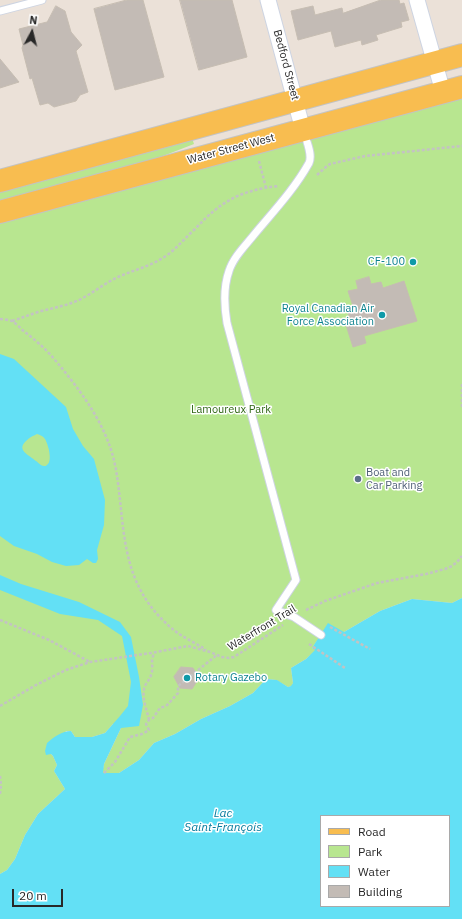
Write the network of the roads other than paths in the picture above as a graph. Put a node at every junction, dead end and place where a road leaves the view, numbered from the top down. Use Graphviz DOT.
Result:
graph roads {
  1 [pos="42,0"];
  2 [pos="268,0"];
  3 [pos="417,0"];
  4 [pos="0,11"];
  5 [pos="462,55"];
  6 [pos="435,62"];
  7 [pos="453,89"];
  8 [pos="296,100"];
  9 [pos="303,130"];
  10 [pos="0,180"];
  11 [pos="0,212"];
  12 [pos="320,635"];
  1 -- 4 [label="lane"];
  2 -- 8 [label="street, Bedford Street"];
  3 -- 6 [label="street"];
  5 -- 6 [label="main road"];
  6 -- 7 [label="street"];
  6 -- 8 [label="main road"];
  7 -- 9 [label="main road, Water Street West"];
  8 -- 9 [label="street, Bedford Street"];
  8 -- 10 [label="main road"];
  9 -- 11 [label="main road, Water Street West"];
  9 -- 12 [label="lane"];
}
